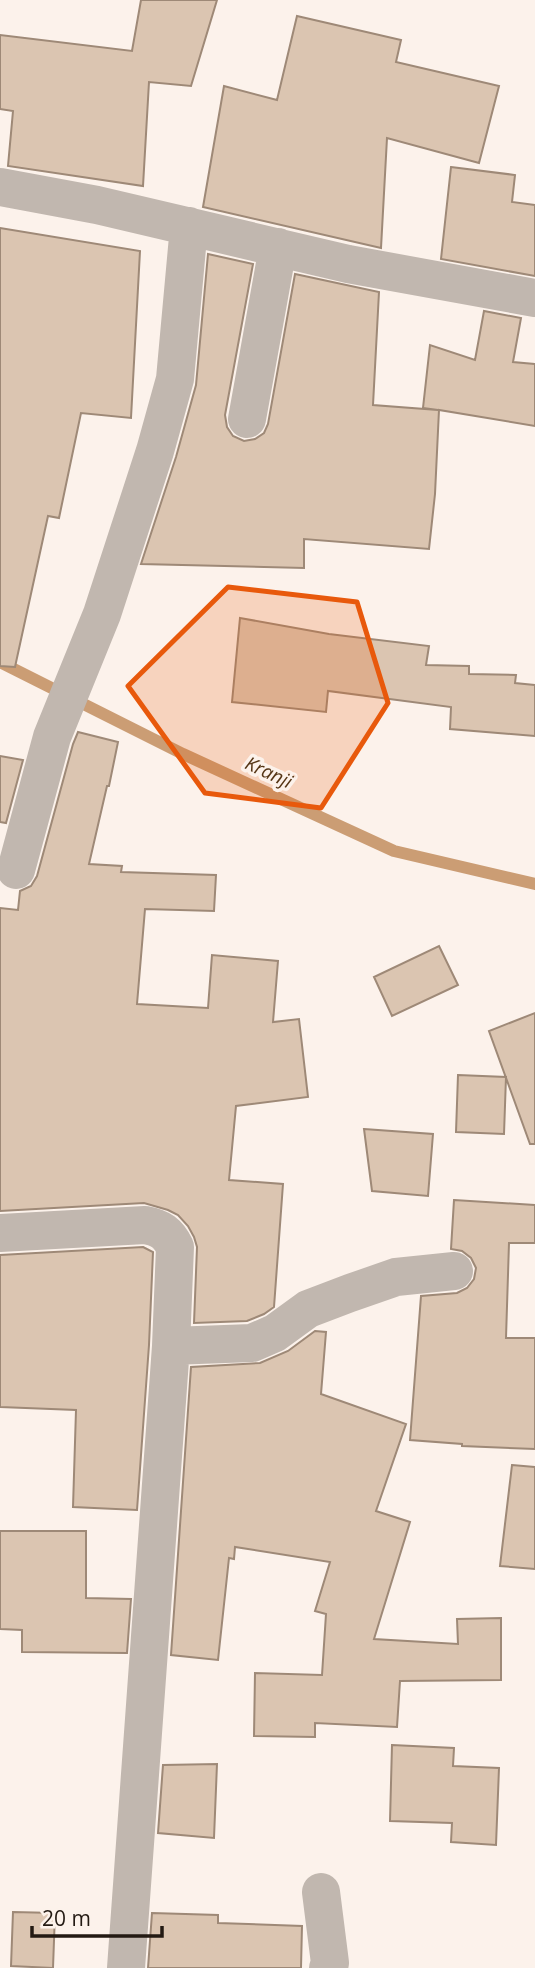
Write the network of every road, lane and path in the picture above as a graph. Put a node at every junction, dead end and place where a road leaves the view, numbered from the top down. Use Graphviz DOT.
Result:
graph roads {
  1 [pos="0,187"];
  2 [pos="189,226"];
  3 [pos="278,247"];
  4 [pos="535,299"];
  5 [pos="247,419"];
  6 [pos="16,870"];
  7 [pos="0,1233"];
  8 [pos="454,1271"];
  9 [pos="171,1346"];
  10 [pos="321,1892"];
  11 [pos="127,1968"];
  12 [pos="328,1968"];
  1 -- 2 [label="street"];
  2 -- 3 [label="street"];
  2 -- 6 [label="street"];
  3 -- 4 [label="street"];
  3 -- 5 [label="street"];
  7 -- 9 [label="street"];
  8 -- 9 [label="street"];
  9 -- 11 [label="street"];
  10 -- 12 [label="street"];
}
